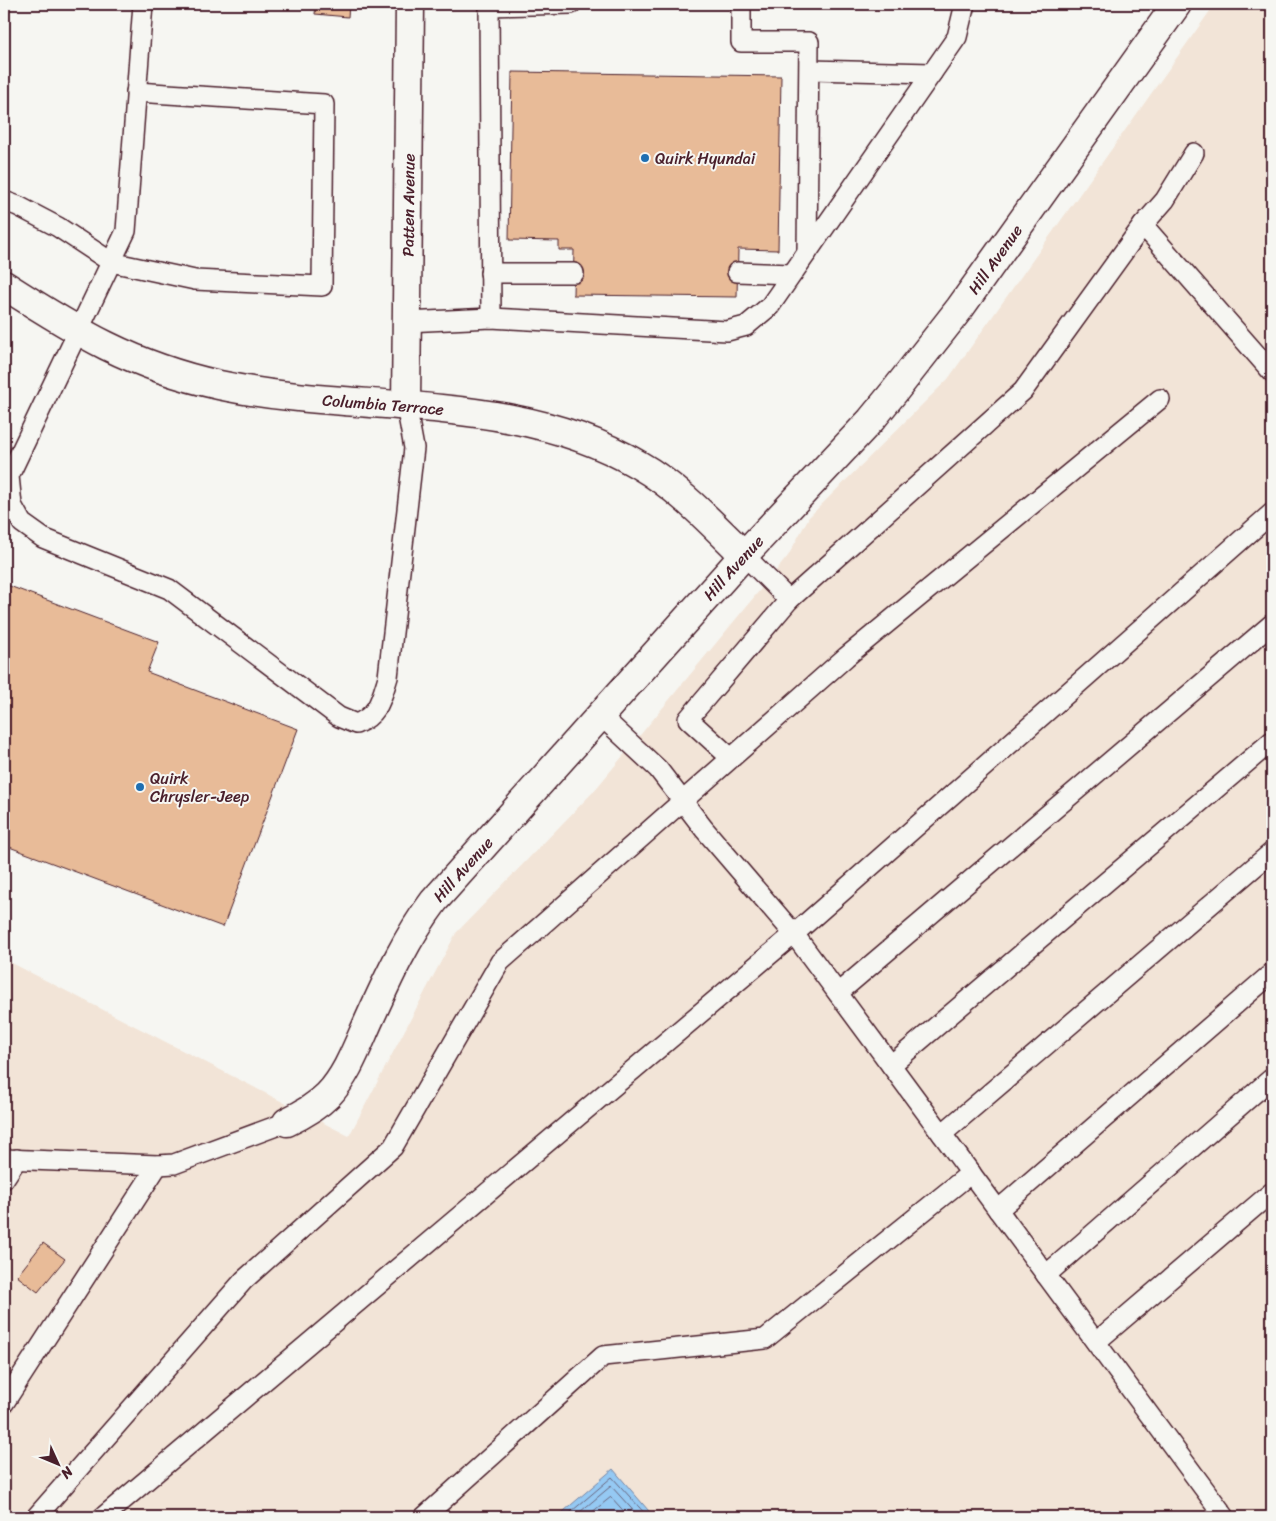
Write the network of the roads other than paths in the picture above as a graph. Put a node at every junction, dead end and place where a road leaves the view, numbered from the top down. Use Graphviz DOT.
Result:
graph roads {
  1 [pos="143,4"];
  2 [pos="410,4"];
  3 [pos="571,4"];
  4 [pos="741,4"];
  5 [pos="965,4"];
  6 [pos="1177,4"];
  7 [pos="810,70"];
  8 [pos="932,73"];
  9 [pos="136,92"];
  10 [pos="1194,153"];
  11 [pos="4,201"];
  12 [pos="1143,225"];
  13 [pos="807,253"];
  14 [pos="111,262"];
  15 [pos="737,272"];
  16 [pos="574,273"];
  17 [pos="490,274"];
  18 [pos="792,274"];
  19 [pos="4,285"];
  20 [pos="491,318"];
  21 [pos="406,322"];
  22 [pos="78,332"];
  23 [pos="1272,372"];
  24 [pos="1160,399"];
  25 [pos="406,405"];
  26 [pos="8,506"];
  27 [pos="1272,513"];
  28 [pos="744,555"];
  29 [pos="789,600"];
  30 [pos="1272,624"];
  31 [pos="601,716"];
  32 [pos="1272,742"];
  33 [pos="731,758"];
  34 [pos="682,800"];
  35 [pos="1272,852"];
  36 [pos="794,934"];
  37 [pos="1272,972"];
  38 [pos="838,993"];
  39 [pos="891,1065"];
  40 [pos="1272,1078"];
  41 [pos="287,1122"];
  42 [pos="942,1134"];
  43 [pos="10,1159"];
  44 [pos="158,1165"];
  45 [pos="970,1173"];
  46 [pos="4,1179"];
  47 [pos="1272,1192"];
  48 [pos="998,1210"];
  49 [pos="1046,1275"];
  50 [pos="1096,1342"];
  51 [pos="4,1403"];
  52 [pos="36,1517"];
  53 [pos="103,1517"];
  54 [pos="424,1517"];
  55 [pos="1225,1517"];
  1 -- 9 [label="lane"];
  2 -- 21 [label="street, Patten Avenue"];
  3 -- 17 [label="lane"];
  4 -- 7 [label="lane"];
  5 -- 8 [label="lane"];
  6 -- 28 [label="street, Hill Avenue"];
  7 -- 8 [label="lane"];
  7 -- 13 [label="lane"];
  8 -- 13 [label="lane"];
  9 -- 14 [label="lane"];
  9 -- 14 [label="lane"];
  10 -- 12 [label="lane"];
  11 -- 14 [label="lane"];
  12 -- 23 [label="lane"];
  12 -- 29 [label="lane"];
  13 -- 18 [label="lane"];
  14 -- 22 [label="lane"];
  15 -- 18 [label="lane"];
  16 -- 17 [label="lane"];
  17 -- 20 [label="lane"];
  18 -- 20 [label="lane"];
  19 -- 22 [label="street, Columbia Terrace"];
  20 -- 21 [label="lane"];
  21 -- 25 [label="street, Patten Avenue"];
  22 -- 25 [label="street, Columbia Terrace"];
  22 -- 26 [label="lane"];
  24 -- 33 [label="lane"];
  25 -- 26 [label="lane"];
  25 -- 28 [label="street, Columbia Terrace"];
  27 -- 36 [label="lane"];
  28 -- 29 [label="lane"];
  28 -- 31 [label="street, Hill Avenue"];
  29 -- 33 [label="lane"];
  30 -- 38 [label="lane"];
  31 -- 34 [label="lane"];
  31 -- 41 [label="street, Hill Avenue"];
  32 -- 39 [label="lane"];
  33 -- 34 [label="lane"];
  34 -- 36 [label="lane"];
  34 -- 52 [label="lane"];
  35 -- 42 [label="lane"];
  36 -- 38 [label="lane"];
  36 -- 53 [label="lane"];
  37 -- 48 [label="lane"];
  38 -- 39 [label="lane"];
  39 -- 42 [label="lane"];
  40 -- 49 [label="lane"];
  41 -- 44 [label="lane"];
  42 -- 45 [label="lane"];
  43 -- 44 [label="lane"];
  43 -- 46 [label="lane"];
  44 -- 51 [label="lane"];
  45 -- 48 [label="lane"];
  45 -- 54 [label="lane"];
  47 -- 50 [label="lane"];
  48 -- 49 [label="lane"];
  49 -- 50 [label="lane"];
  50 -- 55 [label="lane"];
}
